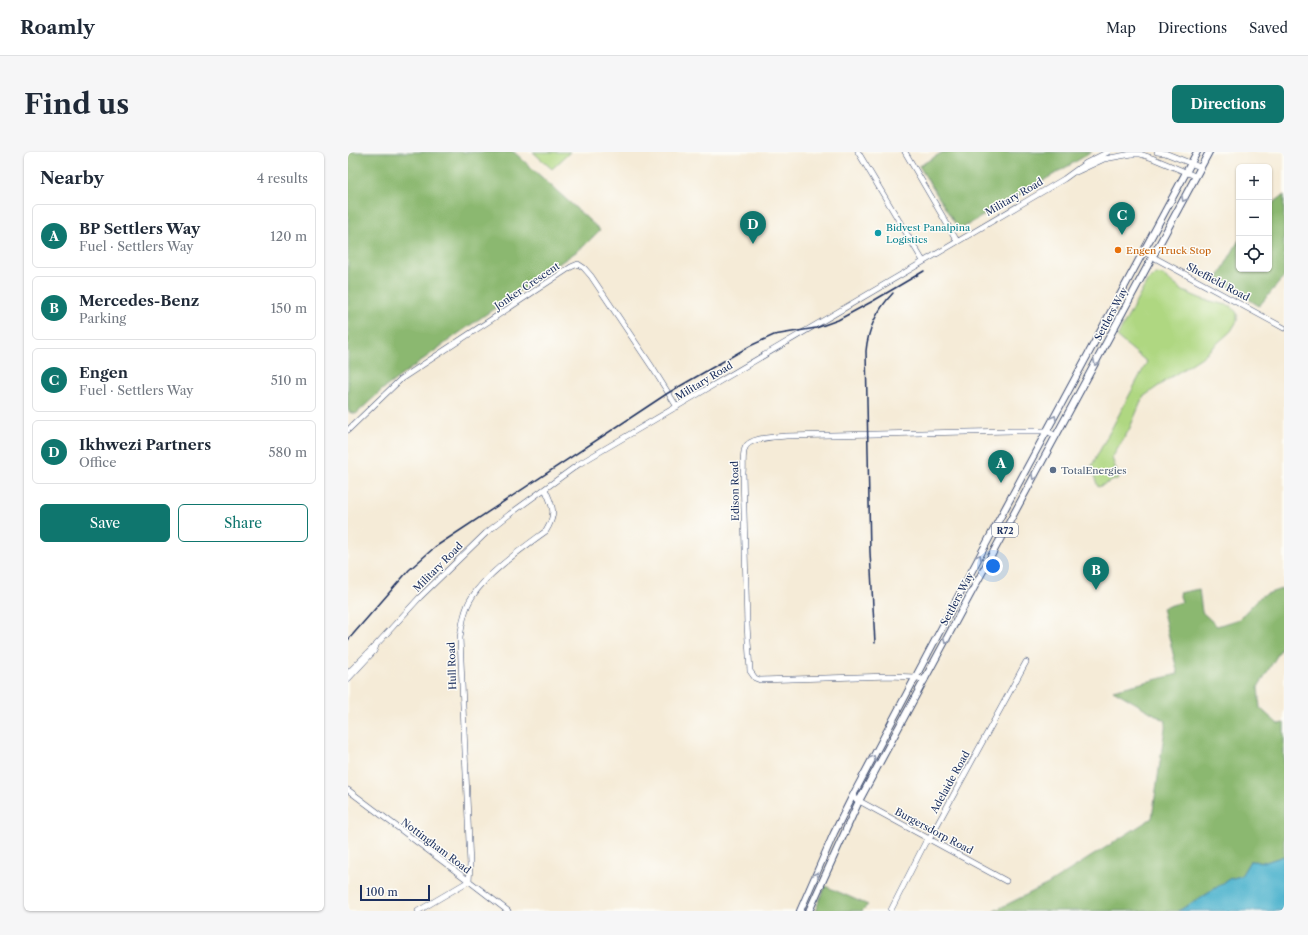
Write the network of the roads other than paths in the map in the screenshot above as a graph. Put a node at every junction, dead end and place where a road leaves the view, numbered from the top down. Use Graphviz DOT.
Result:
graph roads {
  1 [pos="858,152"];
  2 [pos="905,152"];
  3 [pos="1108,152"];
  4 [pos="1157,152"];
  5 [pos="1197,152"];
  6 [pos="1208,152"];
  7 [pos="1191,163"];
  8 [pos="1200,167"];
  9 [pos="1073,172"];
  10 [pos="1186,172"];
  11 [pos="1195,176"];
  12 [pos="957,241"];
  13 [pos="1144,252"];
  14 [pos="1153,257"];
  15 [pos="923,261"];
  16 [pos="1284,328"];
  17 [pos="677,407"];
  18 [pos="348,430"];
  19 [pos="1047,431"];
  20 [pos="1056,436"];
  21 [pos="545,489"];
  22 [pos="376,645"];
  23 [pos="1026,662"];
  24 [pos="348,673"];
  25 [pos="915,677"];
  26 [pos="348,679"];
  27 [pos="925,680"];
  28 [pos="348,790"];
  29 [pos="852,797"];
  30 [pos="859,801"];
  31 [pos="930,838"];
  32 [pos="469,881"];
  33 [pos="1006,881"];
  34 [pos="891,910"];
  35 [pos="418,911"];
  36 [pos="508,911"];
  37 [pos="800,911"];
  38 [pos="810,911"];
  1 -- 15 [label="street"];
  2 -- 12 [label="street"];
  3 -- 9 [label="street, Military Road"];
  4 -- 7 [label="street"];
  5 -- 7 [label="main road, Settlers Way / R72"];
  6 -- 8 [label="main road, Settlers Way / R72"];
  7 -- 8 [label="street"];
  7 -- 10 [label="main road, Settlers Way / R72"];
  8 -- 11 [label="main road, Settlers Way / R72"];
  9 -- 10 [label="street, Military Road"];
  9 -- 12 [label="street, Military Road"];
  10 -- 11 [label="street, Military Road"];
  10 -- 13 [label="main road, Settlers Way / R72"];
  11 -- 14 [label="main road, Settlers Way / R72, one-way"];
  12 -- 15 [label="street, Military Road"];
  13 -- 14 [label="street, Sheffield Road"];
  19 -- 13 [label="main road, Settlers Way / R72, one-way"];
  14 -- 16 [label="street, Sheffield Road"];
  14 -- 20 [label="main road, Settlers Way / R72, one-way"];
  15 -- 17 [label="street, Military Road"];
  17 -- 18 [label="street, Jonker Crescent"];
  17 -- 21 [label="street, Military Road"];
  19 -- 20 [label="street, Edison Road"];
  25 -- 19 [label="main road, Settlers Way / R72, one-way"];
  19 -- 25 [label="street, Edison Road"];
  20 -- 27 [label="main road, Settlers Way / R72, one-way"];
  21 -- 22 [label="street, Military Road"];
  21 -- 32 [label="street, Hull Road"];
  22 -- 24 [label="street, Military Road"];
  22 -- 26 [label="street, Military Road"];
  23 -- 31 [label="street, Adelaide Road"];
  25 -- 27 [label="street, Edison Road"];
  29 -- 25 [label="main road, Settlers Way / R72, one-way"];
  27 -- 30 [label="main road, Settlers Way / R72"];
  28 -- 32 [label="street, Nottingham Road"];
  29 -- 30 [label="street, Burgersdorp Road"];
  37 -- 29 [label="main road, Settlers Way / R72, one-way"];
  30 -- 31 [label="street, Burgersdorp Road"];
  30 -- 38 [label="main road, Settlers Way / R72"];
  31 -- 33 [label="street, Burgersdorp Road"];
  31 -- 34 [label="street, Adelaide Road"];
  32 -- 35 [label="street, Nottingham Road"];
  32 -- 36 [label="street"];
}
